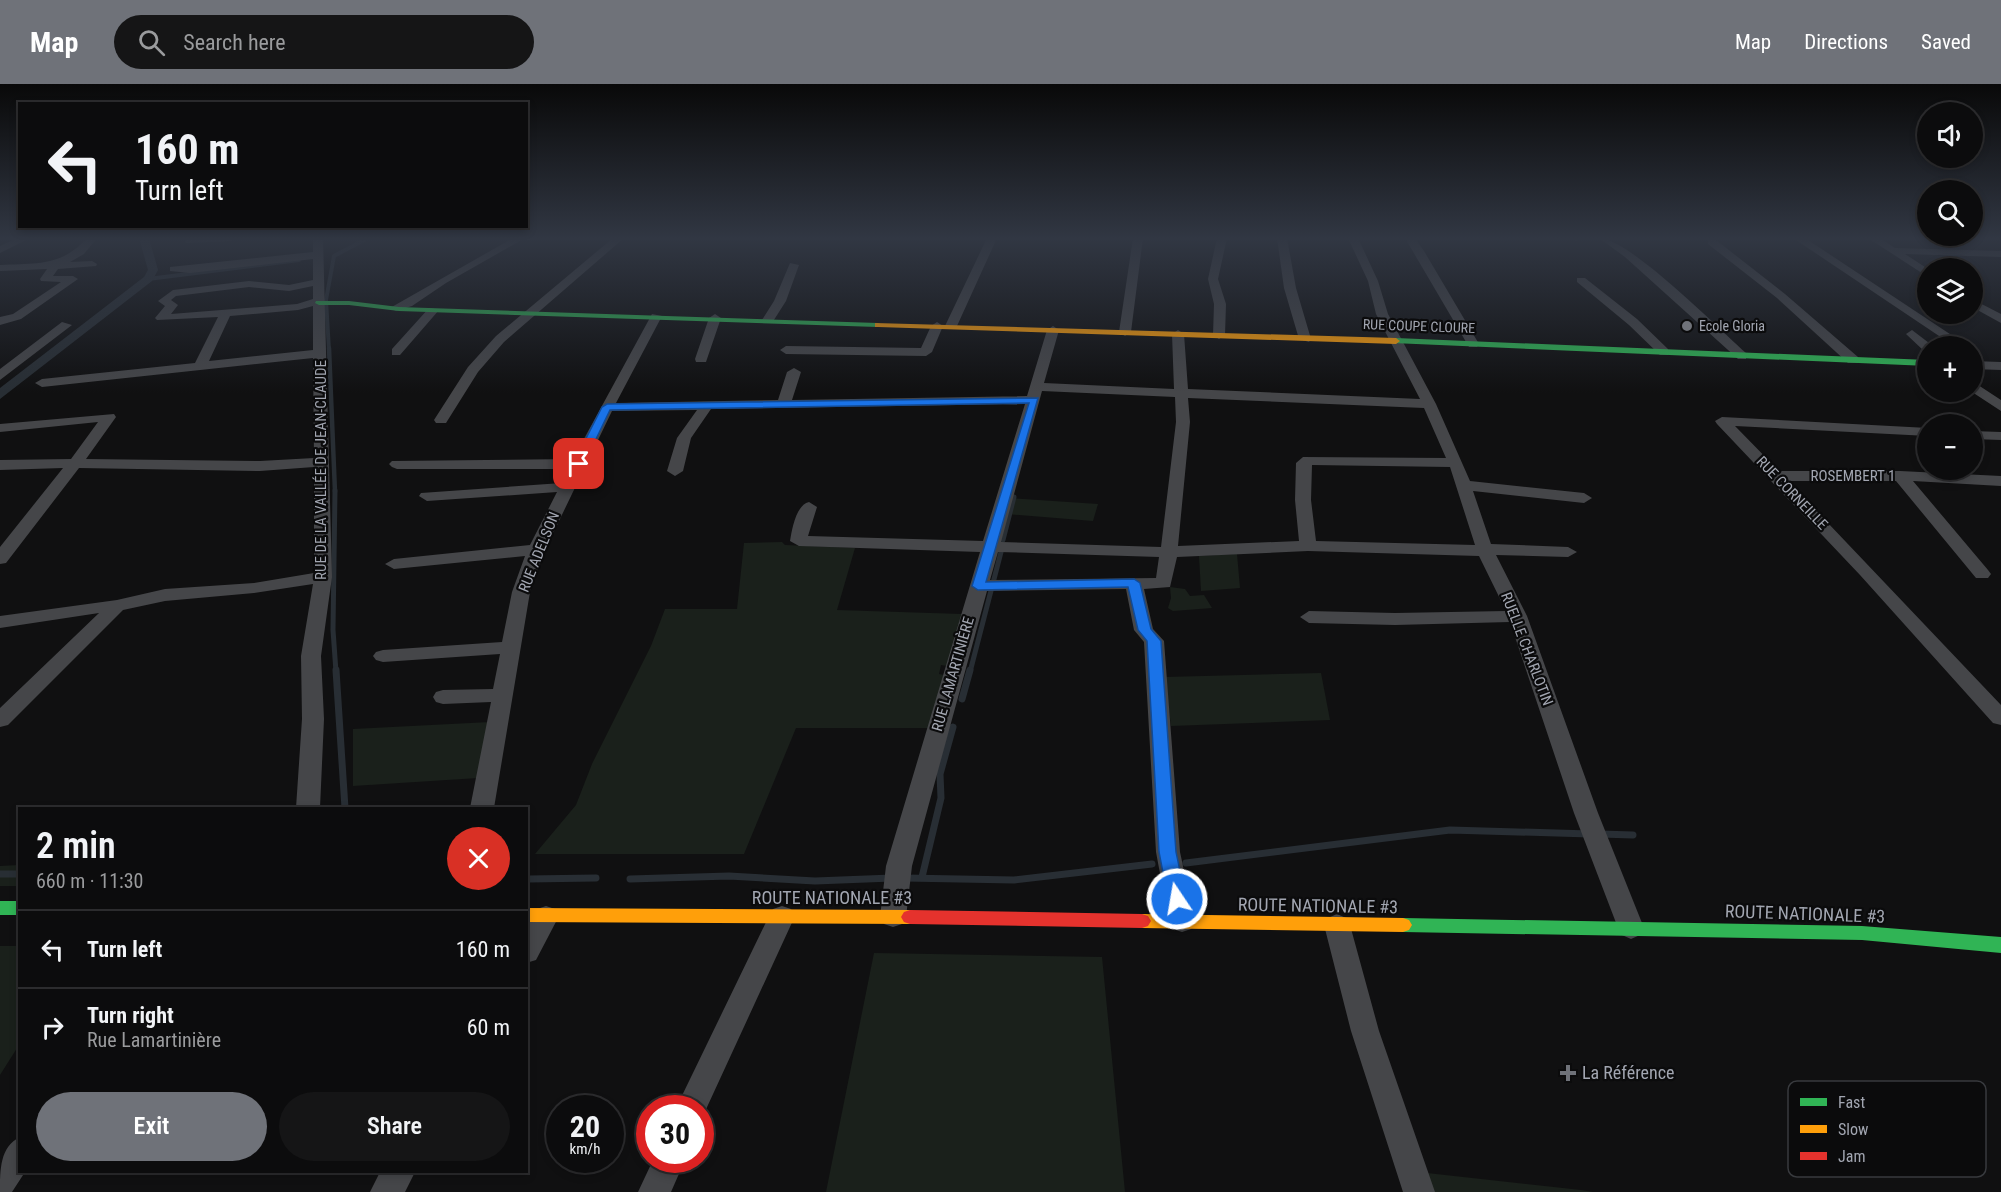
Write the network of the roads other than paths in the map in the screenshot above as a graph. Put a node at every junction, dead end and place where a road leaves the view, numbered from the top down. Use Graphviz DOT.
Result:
graph roads {
  1 [pos="57,290"];
  2 [pos="201,290"];
  3 [pos="293,290"];
  4 [pos="320,290"];
  5 [pos="429,290"];
  6 [pos="558,290"];
  7 [pos="784,290"];
  8 [pos="964,290"];
  9 [pos="1131,290"];
  10 [pos="1216,290"];
  11 [pos="1291,290"];
  12 [pos="1375,290"];
  13 [pos="1441,290"];
  14 [pos="1593,290"];
  15 [pos="1668,290"];
  16 [pos="1773,290"];
  17 [pos="1877,290"];
  18 [pos="322,302"];
  19 [pos="396,308"];
  20 [pos="1983,308"];
  21 [pos="433,310"];
  22 [pos="531,312"];
  23 [pos="225,314"];
  24 [pos="656,316"];
  25 [pos="715,318"];
  26 [pos="2001,319"];
  27 [pos="768,320"];
  28 [pos="0,321"];
  29 [pos="66,325"];
  30 [pos="944,326"];
  31 [pos="1053,330"];
  32 [pos="1125,332"];
  33 [pos="1178,334"];
  34 [pos="1912,334"];
  35 [pos="1219,336"];
  36 [pos="1947,336"];
  37 [pos="1917,338"];
  38 [pos="1305,339"];
  39 [pos="1397,343"];
  40 [pos="1473,344"];
  41 [pos="786,350"];
  42 [pos="396,352"];
  43 [pos="1664,352"];
  44 [pos="320,353"];
  45 [pos="1743,356"];
  46 [pos="701,360"];
  47 [pos="1853,360"];
  48 [pos="1917,363"];
  49 [pos="200,366"];
  50 [pos="794,372"];
  51 [pos="0,376"];
  52 [pos="42,383"];
  53 [pos="1036,393"];
  54 [pos="1182,393"];
  55 [pos="1983,393"];
  56 [pos="784,404"];
  57 [pos="1430,404"];
  58 [pos="607,407"];
  59 [pos="706,407"];
  60 [pos="2001,407"];
  61 [pos="441,420"];
  62 [pos="0,428"];
  63 [pos="1917,431"];
  64 [pos="1983,435"];
  65 [pos="2001,436"];
  66 [pos="320,462"];
  67 [pos="75,463"];
  68 [pos="1456,463"];
  69 [pos="397,464"];
  70 [pos="579,464"];
  71 [pos="0,465"];
  72 [pos="675,471"];
  73 [pos="1776,476"];
  74 [pos="1900,476"];
  75 [pos="2001,481"];
  76 [pos="1463,485"];
  77 [pos="567,487"];
  78 [pos="427,495"];
  79 [pos="1584,498"];
  80 [pos="809,507"];
  81 [pos="989,546"];
  82 [pos="1308,546"];
  83 [pos="537,550"];
  84 [pos="1485,550"];
  85 [pos="1168,552"];
  86 [pos="1568,552"];
  87 [pos="1,556"];
  88 [pos="394,564"];
  89 [pos="1982,574"];
  90 [pos="323,577"];
  91 [pos="1134,583"];
  92 [pos="988,586"];
  93 [pos="117,606"];
  94 [pos="1518,616"];
  95 [pos="1309,617"];
  96 [pos="0,622"];
  97 [pos="512,647"];
  98 [pos="383,656"];
  99 [pos="504,695"];
  100 [pos="443,698"];
  101 [pos="2001,718"];
  102 [pos="0,720"];
  103 [pos="308,807"];
  104 [pos="482,807"];
  105 [pos="0,908"];
  106 [pos="18,908"];
  107 [pos="536,916"];
  108 [pos="782,916"];
  109 [pos="893,917"];
  110 [pos="1182,922"];
  111 [pos="1337,925"];
  112 [pos="1631,928"];
  113 [pos="528,945"];
  114 [pos="2001,945"];
  115 [pos="698,1095"];
  116 [pos="18,1155"];
  117 [pos="398,1173"];
  118 [pos="663,1173"];
  119 [pos="0,1180"];
  120 [pos="386,1192"];
  121 [pos="654,1192"];
  122 [pos="1419,1192"];
  1 -- 28 [label="street"];
  2 -- 23 [label="street"];
  3 -- 18 [label="street"];
  4 -- 18 [label="street, RUE DE LA VALLÉE DE JEAN-CLAUDE"];
  5 -- 19 [label="street"];
  6 -- 22 [label="street"];
  7 -- 27 [label="street"];
  8 -- 30 [label="street"];
  9 -- 32 [label="street"];
  10 -- 35 [label="street"];
  11 -- 38 [label="street"];
  12 -- 39 [label="street, RUELLE CHARLOTIN"];
  13 -- 40 [label="street"];
  14 -- 43 [label="street"];
  15 -- 45 [label="street"];
  16 -- 47 [label="street"];
  17 -- 36 [label="street"];
  18 -- 19 [label="street, RUE COUPE CLOURE"];
  18 -- 23 [label="street"];
  18 -- 44 [label="street, RUE DE LA VALLÉE DE JEAN-CLAUDE"];
  19 -- 21 [label="street, RUE COUPE CLOURE"];
  20 -- 26 [label="street"];
  21 -- 22 [label="street, RUE COUPE CLOURE"];
  21 -- 42 [label="street"];
  22 -- 24 [label="street, RUE COUPE CLOURE"];
  22 -- 61 [label="street"];
  23 -- 49 [label="street"];
  24 -- 25 [label="street, RUE COUPE CLOURE"];
  24 -- 58 [label="street, RUE ADELSON"];
  25 -- 27 [label="street, RUE COUPE CLOURE"];
  25 -- 46 [label="street"];
  27 -- 30 [label="street, RUE COUPE CLOURE"];
  29 -- 51 [label="street"];
  30 -- 31 [label="street, RUE COUPE CLOURE"];
  30 -- 41 [label="street"];
  31 -- 32 [label="street, RUE COUPE CLOURE"];
  31 -- 53 [label="street, RUE LAMARTINIÈRE"];
  32 -- 33 [label="street, RUE COUPE CLOURE"];
  33 -- 35 [label="street, RUE COUPE CLOURE"];
  33 -- 54 [label="street"];
  34 -- 37 [label="street"];
  35 -- 38 [label="street, RUE COUPE CLOURE"];
  38 -- 39 [label="street, RUE COUPE CLOURE"];
  39 -- 40 [label="street, RUE COUPE CLOURE"];
  39 -- 57 [label="street, RUELLE CHARLOTIN"];
  40 -- 43 [label="street, RUE COUPE CLOURE"];
  43 -- 45 [label="street, RUE COUPE CLOURE"];
  44 -- 49 [label="street"];
  44 -- 66 [label="street, RUE DE LA VALLÉE DE JEAN-CLAUDE"];
  45 -- 47 [label="street, RUE COUPE CLOURE"];
  47 -- 48 [label="street, RUE COUPE CLOURE"];
  49 -- 52 [label="street"];
  50 -- 56 [label="street"];
  53 -- 54 [label="street"];
  53 -- 56 [label="street"];
  53 -- 81 [label="street, RUE LAMARTINIÈRE"];
  54 -- 57 [label="street"];
  54 -- 85 [label="street"];
  55 -- 60 [label="street"];
  56 -- 59 [label="street"];
  57 -- 68 [label="street, RUELLE CHARLOTIN"];
  58 -- 59 [label="street"];
  58 -- 70 [label="street, RUE ADELSON"];
  59 -- 72 [label="street"];
  62 -- 67 [label="street"];
  63 -- 73 [label="street, RUE CORNEILLE"];
  64 -- 65 [label="street"];
  66 -- 67 [label="street"];
  66 -- 90 [label="street, RUE DE LA VALLÉE DE JEAN-CLAUDE"];
  67 -- 71 [label="street"];
  67 -- 87 [label="street"];
  68 -- 76 [label="street, RUELLE CHARLOTIN"];
  68 -- 82 [label="street"];
  69 -- 70 [label="street"];
  70 -- 77 [label="street, RUE ADELSON"];
  73 -- 74 [label="street, ROSEMBERT 1"];
  73 -- 101 [label="street, RUE CORNEILLE"];
  74 -- 75 [label="street, ROSEMBERT 1"];
  74 -- 89 [label="street"];
  76 -- 79 [label="street"];
  76 -- 84 [label="street, RUELLE CHARLOTIN"];
  77 -- 78 [label="street"];
  77 -- 83 [label="street, RUE ADELSON"];
  80 -- 81 [label="street"];
  81 -- 85 [label="street"];
  81 -- 92 [label="street, RUE LAMARTINIÈRE"];
  82 -- 84 [label="street"];
  82 -- 85 [label="street"];
  83 -- 88 [label="street"];
  83 -- 97 [label="street, RUE ADELSON"];
  84 -- 86 [label="street"];
  84 -- 94 [label="street, RUELLE CHARLOTIN"];
  85 -- 91 [label="street"];
  90 -- 93 [label="street"];
  90 -- 103 [label="street, RUE DE LA VALLÉE DE JEAN-CLAUDE"];
  91 -- 92 [label="street"];
  91 -- 110 [label="street"];
  92 -- 109 [label="street, RUE LAMARTINIÈRE"];
  93 -- 96 [label="street"];
  93 -- 102 [label="street"];
  94 -- 95 [label="street"];
  94 -- 112 [label="street, RUELLE CHARLOTIN"];
  97 -- 98 [label="street"];
  97 -- 99 [label="street, RUE ADELSON"];
  99 -- 100 [label="street"];
  99 -- 104 [label="street, RUE ADELSON"];
  105 -- 106 [label="street"];
  107 -- 108 [label="street, ROUTE NATIONALE #3"];
  107 -- 113 [label="street"];
  108 -- 109 [label="street, ROUTE NATIONALE #3"];
  108 -- 115 [label="street"];
  109 -- 110 [label="street, ROUTE NATIONALE #3"];
  110 -- 111 [label="street, ROUTE NATIONALE #3"];
  111 -- 112 [label="street, ROUTE NATIONALE #3"];
  111 -- 122 [label="street"];
  112 -- 114 [label="street, ROUTE NATIONALE #3"];
  116 -- 119 [label="street"];
  117 -- 120 [label="street"];
  118 -- 121 [label="street"];
}
